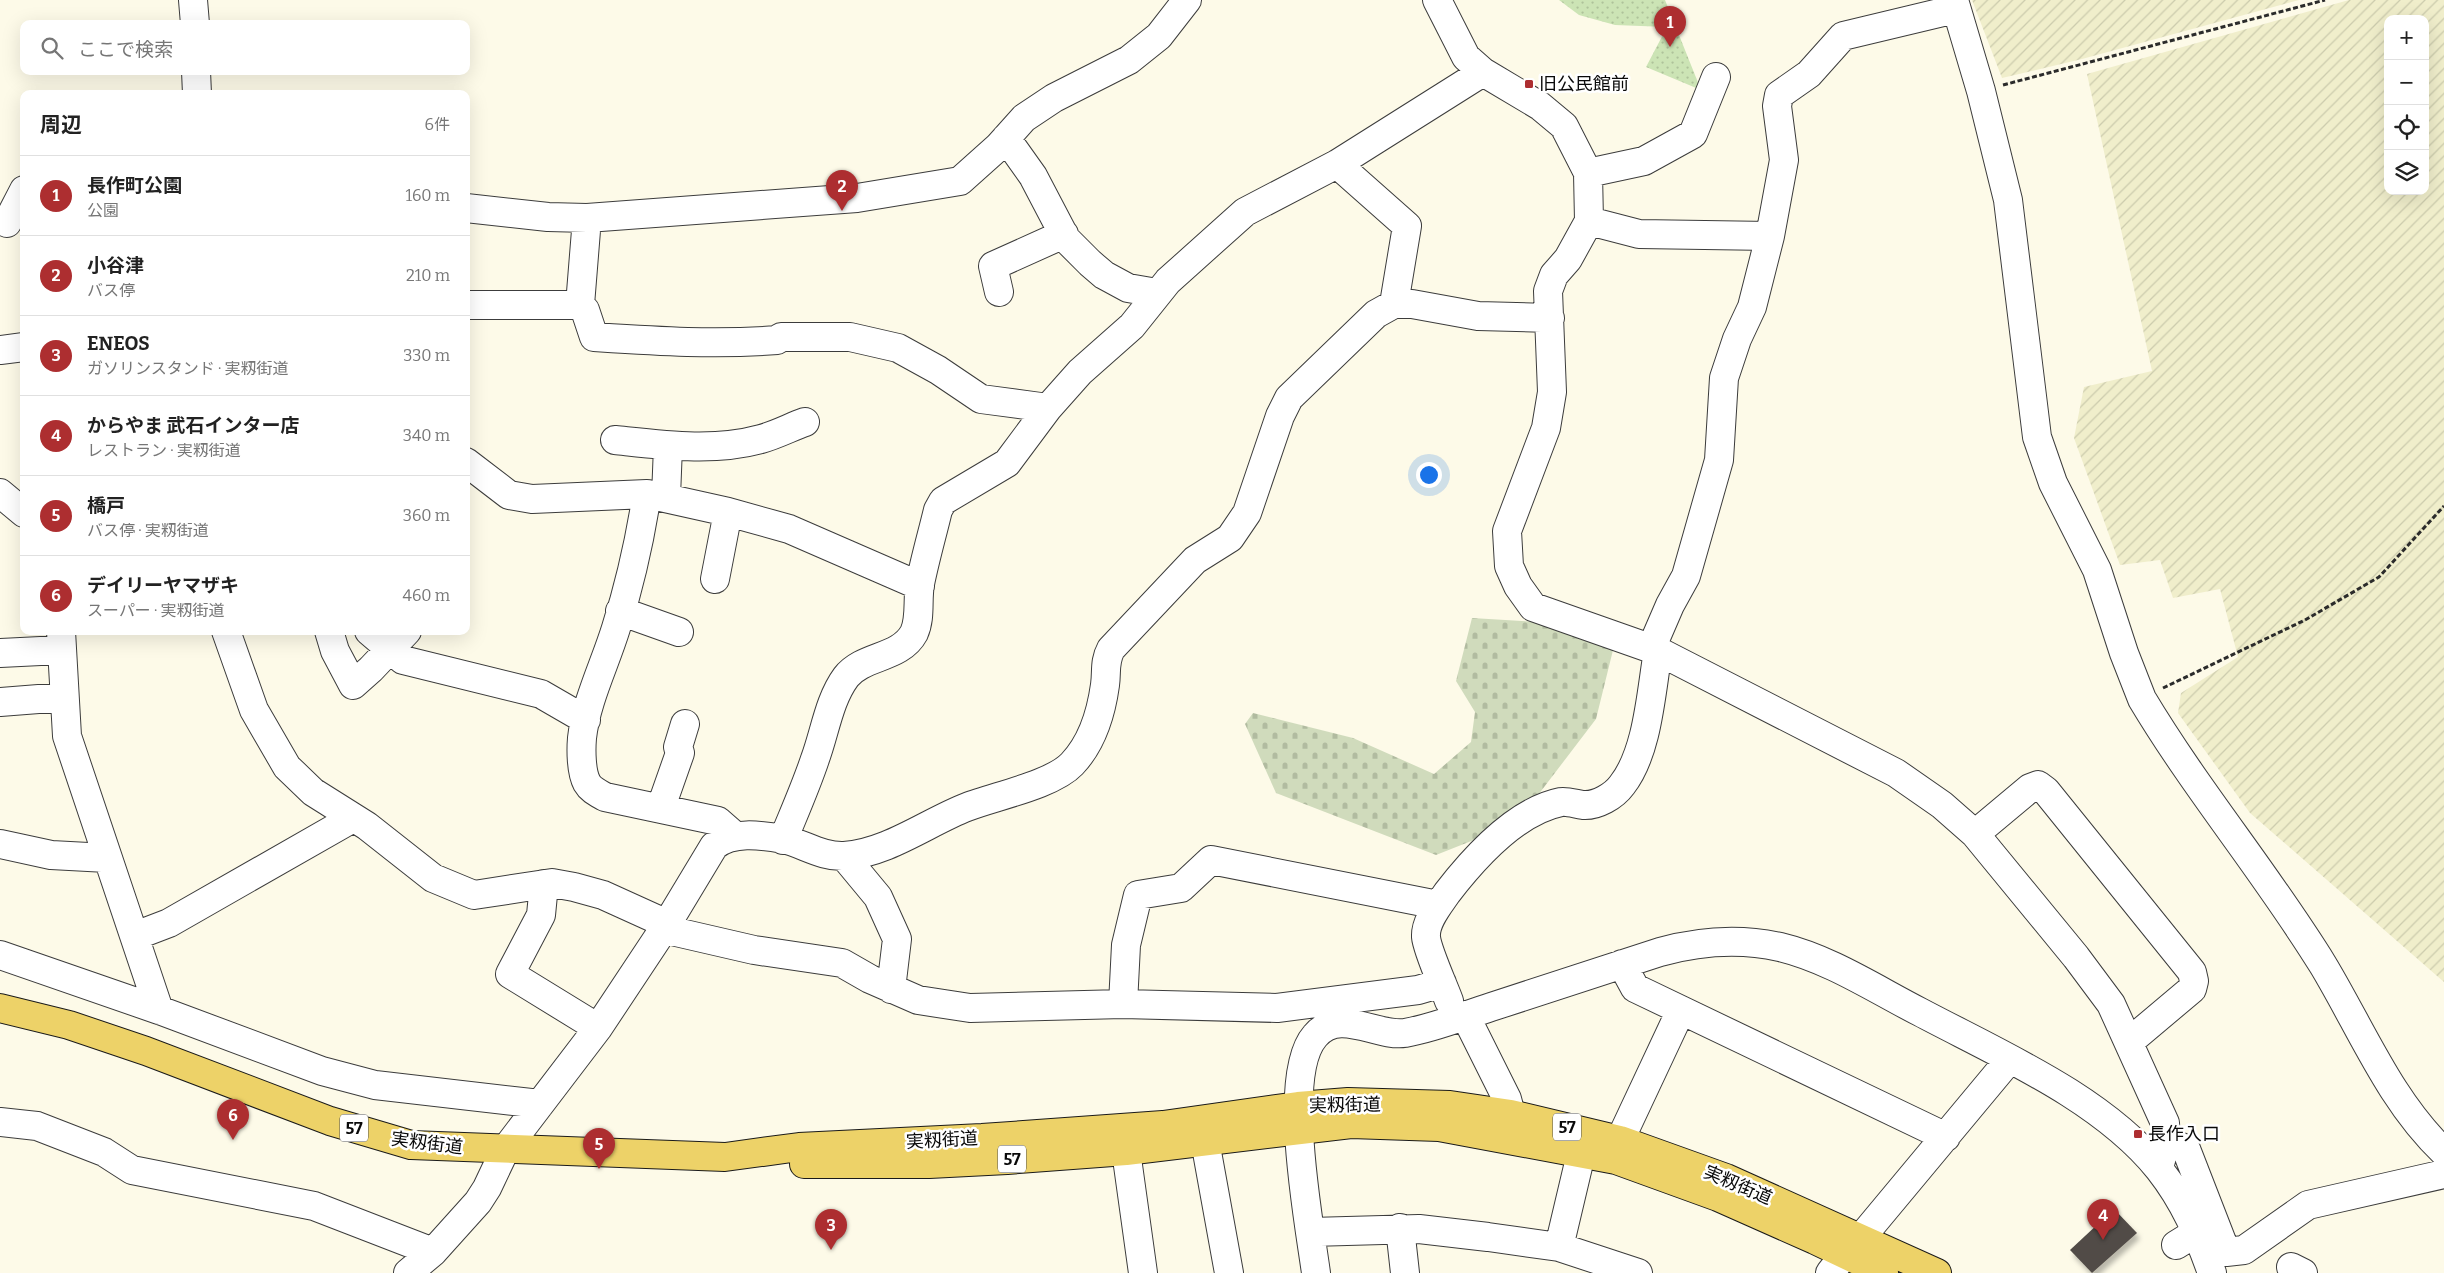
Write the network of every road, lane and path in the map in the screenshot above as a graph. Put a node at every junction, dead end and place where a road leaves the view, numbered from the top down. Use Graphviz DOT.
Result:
graph roads {
  1 [pos="193,0"];
  2 [pos="1188,0"];
  3 [pos="1437,0"];
  4 [pos="2324,0"];
  5 [pos="1955,4"];
  6 [pos="195,20"];
  7 [pos="1483,72"];
  8 [pos="196,75"];
  9 [pos="1716,77"];
  10 [pos="197,90"];
  11 [pos="1981,91"];
  12 [pos="1006,138"];
  13 [pos="1337,164"];
  14 [pos="1588,173"];
  15 [pos="20,200"];
  16 [pos="470,208"];
  17 [pos="587,218"];
  18 [pos="1589,221"];
  19 [pos="10,224"];
  20 [pos="1064,234"];
  21 [pos="1770,236"];
  22 [pos="999,292"];
  23 [pos="1157,293"];
  24 [pos="1394,304"];
  25 [pos="580,305"];
  26 [pos="470,306"];
  27 [pos="1550,318"];
  28 [pos="20,348"];
  29 [pos="0,350"];
  30 [pos="1048,408"];
  31 [pos="805,422"];
  32 [pos="615,440"];
  33 [pos="668,446"];
  34 [pos="470,465"];
  35 [pos="0,493"];
  36 [pos="656,495"];
  37 [pos="2444,506"];
  38 [pos="20,510"];
  39 [pos="728,512"];
  40 [pos="716,579"];
  41 [pos="920,586"];
  42 [pos="620,611"];
  43 [pos="679,632"];
  44 [pos="227,635"];
  45 [pos="330,635"];
  46 [pos="383,635"];
  47 [pos="399,640"];
  48 [pos="61,641"];
  49 [pos="1654,650"];
  50 [pos="0,653"];
  51 [pos="64,697"];
  52 [pos="2142,699"];
  53 [pos="0,702"];
  54 [pos="586,720"];
  55 [pos="685,724"];
  56 [pos="661,808"];
  57 [pos="353,818"];
  58 [pos="1974,834"];
  59 [pos="734,835"];
  60 [pos="783,840"];
  61 [pos="0,844"];
  62 [pos="844,856"];
  63 [pos="107,858"];
  64 [pos="544,884"];
  65 [pos="1438,905"];
  66 [pos="665,926"];
  67 [pos="135,936"];
  68 [pos="0,955"];
  69 [pos="1622,964"];
  70 [pos="1442,983"];
  71 [pos="891,988"];
  72 [pos="1123,1004"];
  73 [pos="0,1008"];
  74 [pos="159,1010"];
  75 [pos="1681,1010"];
  76 [pos="1460,1017"];
  77 [pos="598,1028"];
  78 [pos="2129,1042"];
  79 [pos="2009,1060"];
  80 [pos="540,1104"];
  81 [pos="1511,1114"];
  82 [pos="1298,1118"];
  83 [pos="0,1122"];
  84 [pos="1946,1137"];
  85 [pos="1620,1140"];
  86 [pos="1206,1141"];
  87 [pos="2166,1141"];
  88 [pos="505,1150"];
  89 [pos="1126,1151"];
  90 [pos="2444,1152"];
  91 [pos="1581,1154"];
  92 [pos="725,1157"];
  93 [pos="2159,1168"];
  94 [pos="2444,1174"];
  95 [pos="1400,1228"];
  96 [pos="1310,1232"];
  97 [pos="1560,1246"];
  98 [pos="433,1252"];
  99 [pos="1844,1256"];
  100 [pos="408,1273"];
  101 [pos="1143,1273"];
  102 [pos="1229,1273"];
  103 [pos="1316,1273"];
  104 [pos="1405,1273"];
  105 [pos="1638,1273"];
  106 [pos="1884,1273"];
  107 [pos="1937,1273"];
  108 [pos="2212,1273"];
  1 -- 6 [label="street"];
  2 -- 12 [label="street"];
  3 -- 7 [label="street"];
  4 -- 11 [label="path"];
  5 -- 11 [label="street"];
  5 -- 21 [label="street"];
  7 -- 13 [label="street"];
  7 -- 14 [label="street"];
  8 -- 10 [label="street"];
  9 -- 14 [label="street"];
  11 -- 52 [label="street"];
  12 -- 17 [label="street"];
  12 -- 20 [label="street"];
  13 -- 23 [label="street"];
  13 -- 24 [label="street"];
  14 -- 18 [label="street"];
  15 -- 19 [label="street"];
  16 -- 17 [label="street"];
  17 -- 25 [label="street"];
  18 -- 21 [label="street"];
  18 -- 27 [label="street"];
  20 -- 22 [label="street"];
  20 -- 23 [label="street"];
  21 -- 49 [label="street"];
  23 -- 30 [label="street"];
  24 -- 27 [label="street"];
  24 -- 62 [label="street"];
  25 -- 26 [label="street"];
  25 -- 30 [label="street"];
  27 -- 49 [label="street"];
  28 -- 29 [label="street"];
  30 -- 41 [label="street"];
  31 -- 33 [label="street"];
  32 -- 33 [label="street"];
  33 -- 36 [label="street"];
  34 -- 36 [label="street"];
  35 -- 38 [label="street"];
  36 -- 39 [label="street"];
  36 -- 42 [label="street"];
  37 -- 52 [label="path"];
  39 -- 40 [label="street"];
  39 -- 41 [label="street"];
  41 -- 60 [label="street"];
  42 -- 43 [label="street"];
  42 -- 54 [label="street"];
  44 -- 57 [label="street"];
  45 -- 47 [label="street"];
  46 -- 47 [label="street"];
  47 -- 54 [label="street"];
  48 -- 50 [label="street"];
  48 -- 51 [label="street"];
  49 -- 58 [label="street"];
  49 -- 65 [label="street"];
  51 -- 53 [label="street"];
  51 -- 63 [label="street"];
  52 -- 90 [label="street"];
  54 -- 56 [label="street"];
  55 -- 56 [label="street"];
  56 -- 59 [label="street"];
  57 -- 64 [label="street"];
  57 -- 67 [label="street"];
  58 -- 78 [label="street"];
  58 -- 78 [label="street"];
  59 -- 60 [label="street"];
  59 -- 66 [label="street"];
  60 -- 62 [label="street"];
  61 -- 63 [label="street"];
  62 -- 71 [label="street"];
  63 -- 67 [label="street"];
  64 -- 66 [label="street"];
  64 -- 77 [label="street"];
  65 -- 70 [label="street"];
  65 -- 72 [label="street"];
  66 -- 71 [label="street"];
  66 -- 77 [label="street"];
  67 -- 74 [label="street"];
  68 -- 74 [label="street"];
  69 -- 75 [label="street"];
  69 -- 76 [label="street"];
  69 -- 79 [label="street"];
  70 -- 72 [label="street"];
  70 -- 76 [label="street"];
  71 -- 72 [label="street"];
  73 -- 88 [label="main road, 実籾街道 / 57"];
  74 -- 80 [label="street"];
  75 -- 84 [label="street"];
  75 -- 85 [label="street"];
  76 -- 81 [label="street"];
  76 -- 82 [label="street"];
  77 -- 80 [label="street"];
  78 -- 87 [label="street"];
  79 -- 84 [label="street"];
  79 -- 93 [label="street"];
  80 -- 88 [label="street"];
  81 -- 82 [label="main road, 実籾街道 / 57"];
  81 -- 85 [label="main road, 実籾街道 / 57"];
  82 -- 86 [label="main road, 実籾街道 / 57"];
  82 -- 91 [label="main road, 実籾街道 / 57"];
  82 -- 92 [label="main road, 実籾街道 / 57"];
  82 -- 96 [label="street"];
  83 -- 98 [label="street"];
  84 -- 99 [label="street"];
  85 -- 99 [label="main road, 実籾街道 / 57"];
  86 -- 89 [label="main road, 実籾街道 / 57"];
  86 -- 102 [label="street"];
  87 -- 93 [label="street"];
  87 -- 94 [label="street"];
  88 -- 92 [label="main road, 実籾街道 / 57"];
  88 -- 98 [label="street"];
  89 -- 92 [label="main road, 実籾街道 / 57"];
  89 -- 101 [label="street"];
  91 -- 97 [label="street"];
  91 -- 99 [label="main road, 実籾街道 / 57"];
  93 -- 108 [label="street"];
  95 -- 96 [label="street"];
  95 -- 97 [label="street"];
  95 -- 104 [label="street"];
  96 -- 103 [label="street"];
  97 -- 105 [label="street"];
  98 -- 100 [label="street"];
  99 -- 106 [label="main road, 実籾街道 / 57"];
  99 -- 107 [label="main road, 実籾街道 / 57"];
}
